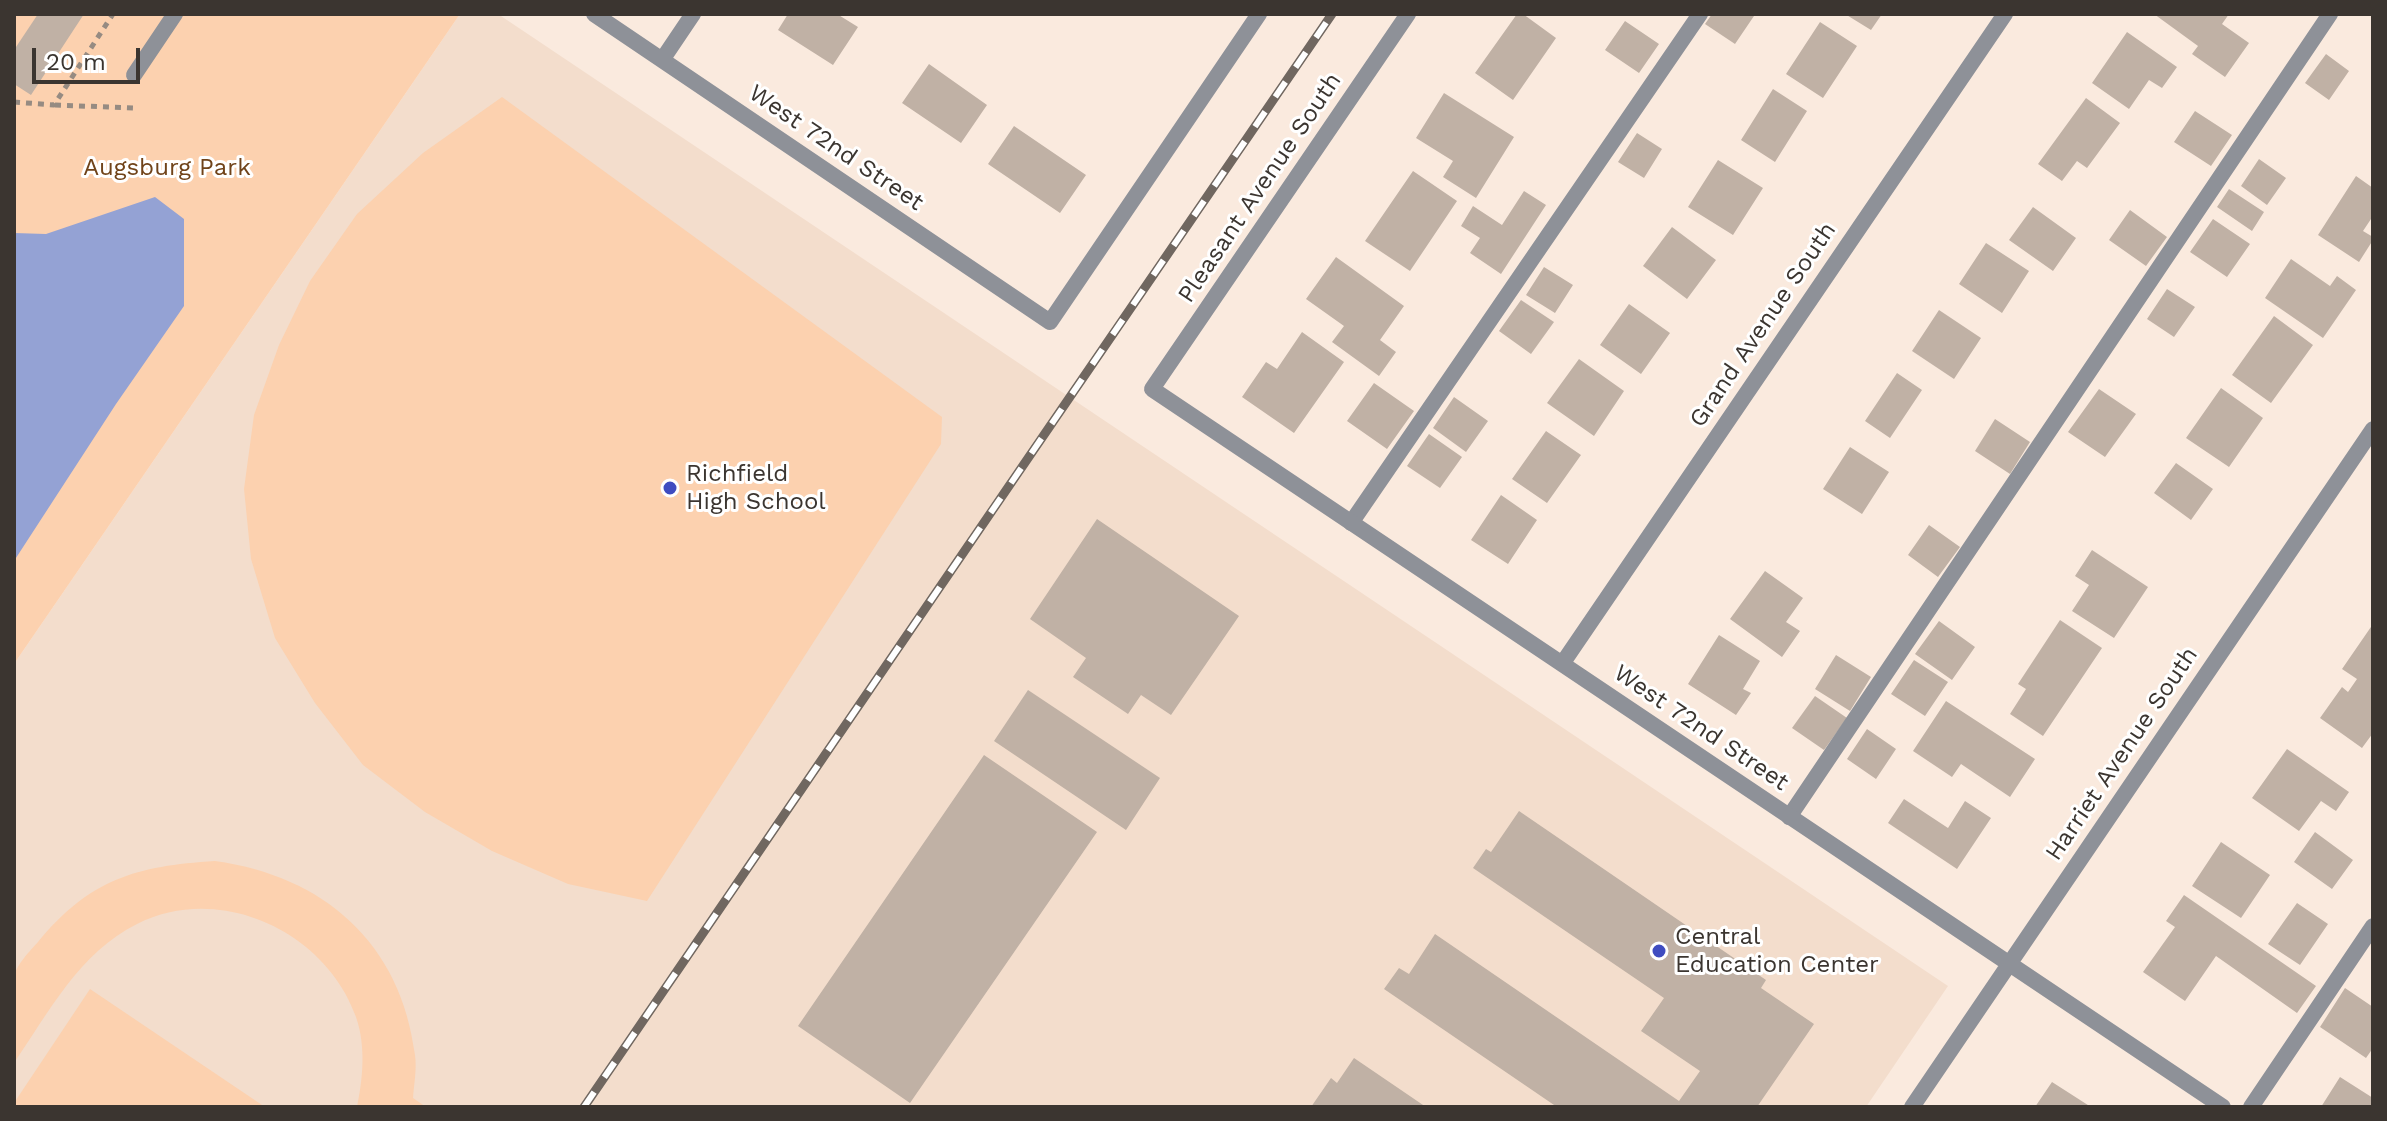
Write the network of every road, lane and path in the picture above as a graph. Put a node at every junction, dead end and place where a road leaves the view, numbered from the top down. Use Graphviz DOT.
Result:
graph roads {
  1 [pos="113,14"];
  2 [pos="175,14"];
  3 [pos="594,14"];
  4 [pos="693,14"];
  5 [pos="1259,14"];
  6 [pos="1408,14"];
  7 [pos="1700,14"];
  8 [pos="2005,14"];
  9 [pos="2330,14"];
  10 [pos="662,60"];
  11 [pos="134,75"];
  12 [pos="14,102"];
  13 [pos="54,105"];
  14 [pos="134,108"];
  15 [pos="1152,389"];
  16 [pos="2373,429"];
  17 [pos="1351,523"];
  18 [pos="1562,664"];
  19 [pos="1789,817"];
  20 [pos="2373,926"];
  21 [pos="2009,964"];
  22 [pos="1912,1107"];
  23 [pos="2223,1107"];
  24 [pos="2251,1107"];
  1 -- 13 [label="path"];
  2 -- 11 [label="street"];
  3 -- 10 [label="street, West 72nd Street"];
  4 -- 10 [label="street"];
  5 -- 10 [label="street, West 72nd Street"];
  6 -- 15 [label="street, Pleasant Avenue South"];
  7 -- 17 [label="street"];
  8 -- 18 [label="street, Grand Avenue South"];
  9 -- 19 [label="street"];
  12 -- 13 [label="path"];
  13 -- 14 [label="path"];
  15 -- 17 [label="street, West 72nd Street"];
  16 -- 21 [label="street, Harriet Avenue South"];
  17 -- 18 [label="street, West 72nd Street"];
  18 -- 19 [label="street, West 72nd Street"];
  19 -- 21 [label="street, West 72nd Street"];
  20 -- 24 [label="street"];
  21 -- 22 [label="street, Harriet Avenue South"];
  21 -- 23 [label="street, West 72nd Street"];
}
